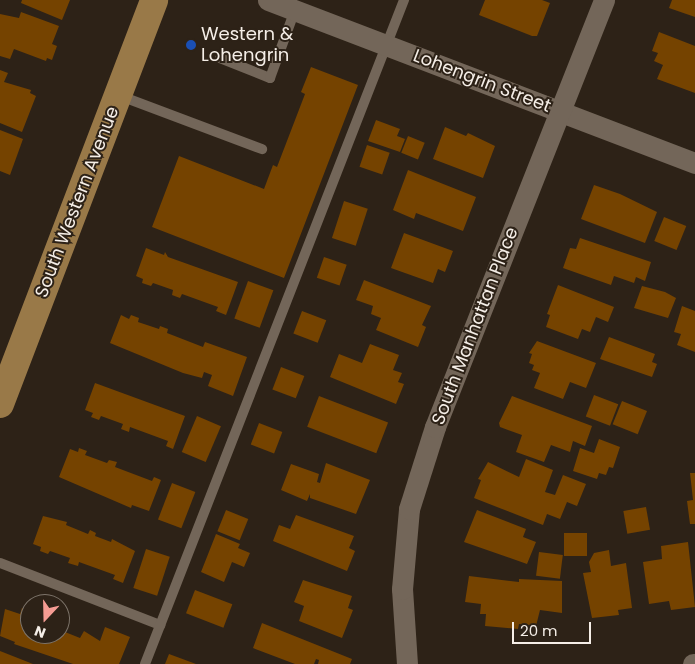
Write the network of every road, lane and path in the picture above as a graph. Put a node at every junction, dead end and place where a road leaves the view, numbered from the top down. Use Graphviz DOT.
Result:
graph roads {
  1 [pos="154,0"];
  2 [pos="268,0"];
  3 [pos="404,0"];
  4 [pos="604,0"];
  5 [pos="295,10"];
  6 [pos="387,45"];
  7 [pos="220,58"];
  8 [pos="117,95"];
  9 [pos="560,110"];
  10 [pos="262,149"];
  11 [pos="695,163"];
  12 [pos="0,404"];
  13 [pos="0,563"];
  14 [pos="160,625"];
  15 [pos="145,664"];
  16 [pos="406,664"];
  1 -- 8 [label="main road, South Western Avenue"];
  2 -- 5 [label="street, Lohengrin Street"];
  3 -- 6 [label="lane"];
  4 -- 9 [label="street, South Manhattan Place"];
  5 -- 6 [label="street, Lohengrin Street"];
  5 -- 7 [label="lane"];
  6 -- 9 [label="street, Lohengrin Street"];
  6 -- 14 [label="lane"];
  8 -- 10 [label="lane"];
  8 -- 12 [label="main road, South Western Avenue"];
  9 -- 11 [label="street, Lohengrin Street"];
  9 -- 16 [label="street, South Manhattan Place"];
  13 -- 14 [label="lane"];
  14 -- 15 [label="lane"];
}
